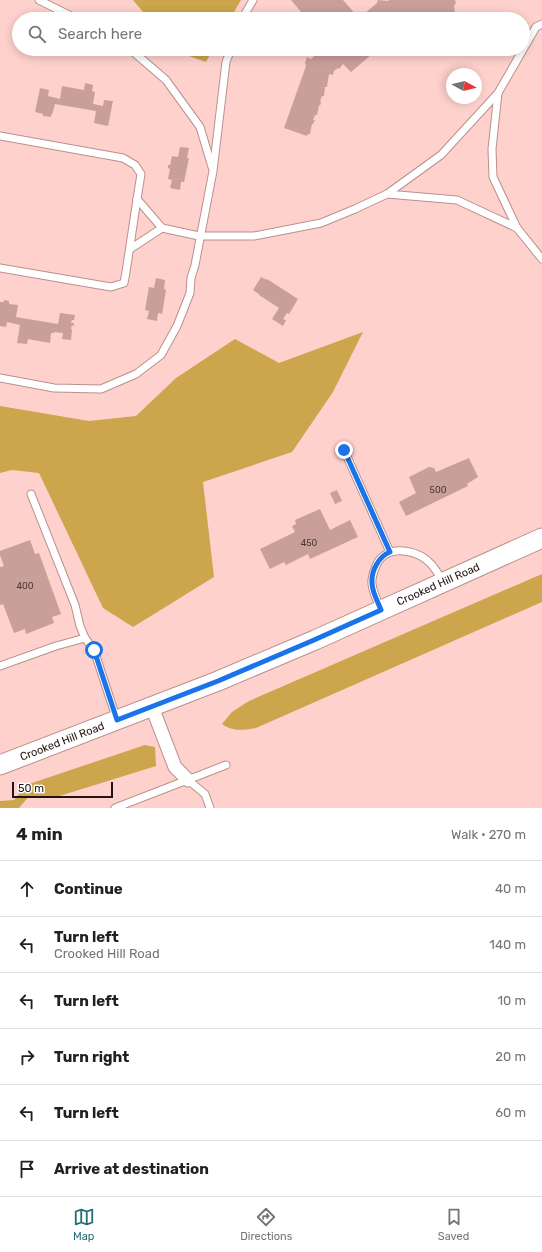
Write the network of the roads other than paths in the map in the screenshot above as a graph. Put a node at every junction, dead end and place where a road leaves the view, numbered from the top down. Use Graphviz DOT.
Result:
graph roads {
  1 [pos="39,0"];
  2 [pos="253,0"];
  3 [pos="64,12"];
  4 [pos="246,12"];
  5 [pos="542,24"];
  6 [pos="530,37"];
  7 [pos="138,56"];
  8 [pos="228,56"];
  9 [pos="519,56"];
  10 [pos="498,93"];
  11 [pos="0,136"];
  12 [pos="213,171"];
  13 [pos="386,194"];
  14 [pos="136,199"];
  15 [pos="162,228"];
  16 [pos="517,228"];
  17 [pos="199,236"];
  18 [pos="130,249"];
  19 [pos="542,259"];
  20 [pos="0,268"];
  21 [pos="0,378"];
  22 [pos="344,450"];
  23 [pos="31,494"];
  24 [pos="542,538"];
  25 [pos="390,552"];
  26 [pos="443,582"];
  27 [pos="381,610"];
  28 [pos="85,638"];
  29 [pos="0,666"];
  30 [pos="152,706"];
  31 [pos="117,720"];
  32 [pos="0,765"];
  33 [pos="226,765"];
  34 [pos="188,780"];
  35 [pos="115,808"];
  36 [pos="210,808"];
  1 -- 3 [label="lane"];
  2 -- 4 [label="lane"];
  5 -- 6 [label="lane"];
  7 -- 12 [label="lane"];
  8 -- 12 [label="lane"];
  9 -- 10 [label="lane"];
  10 -- 13 [label="lane"];
  10 -- 16 [label="lane"];
  11 -- 14 [label="lane"];
  12 -- 17 [label="lane"];
  13 -- 16 [label="lane"];
  13 -- 17 [label="lane"];
  14 -- 15 [label="lane"];
  14 -- 18 [label="lane"];
  15 -- 17 [label="lane"];
  15 -- 18 [label="lane"];
  16 -- 19 [label="lane"];
  17 -- 21 [label="lane"];
  18 -- 20 [label="lane"];
  22 -- 25 [label="lane"];
  23 -- 28 [label="lane"];
  24 -- 26 [label="main road, Crooked Hill Road"];
  25 -- 26 [label="lane"];
  25 -- 27 [label="lane"];
  26 -- 27 [label="main road, Crooked Hill Road"];
  27 -- 30 [label="main road, Crooked Hill Road"];
  28 -- 29 [label="lane"];
  28 -- 31 [label="lane"];
  30 -- 31 [label="main road, Crooked Hill Road"];
  30 -- 34 [label="street"];
  31 -- 32 [label="main road, Crooked Hill Road"];
  33 -- 34 [label="lane"];
  34 -- 35 [label="lane"];
  34 -- 36 [label="lane"];
}
